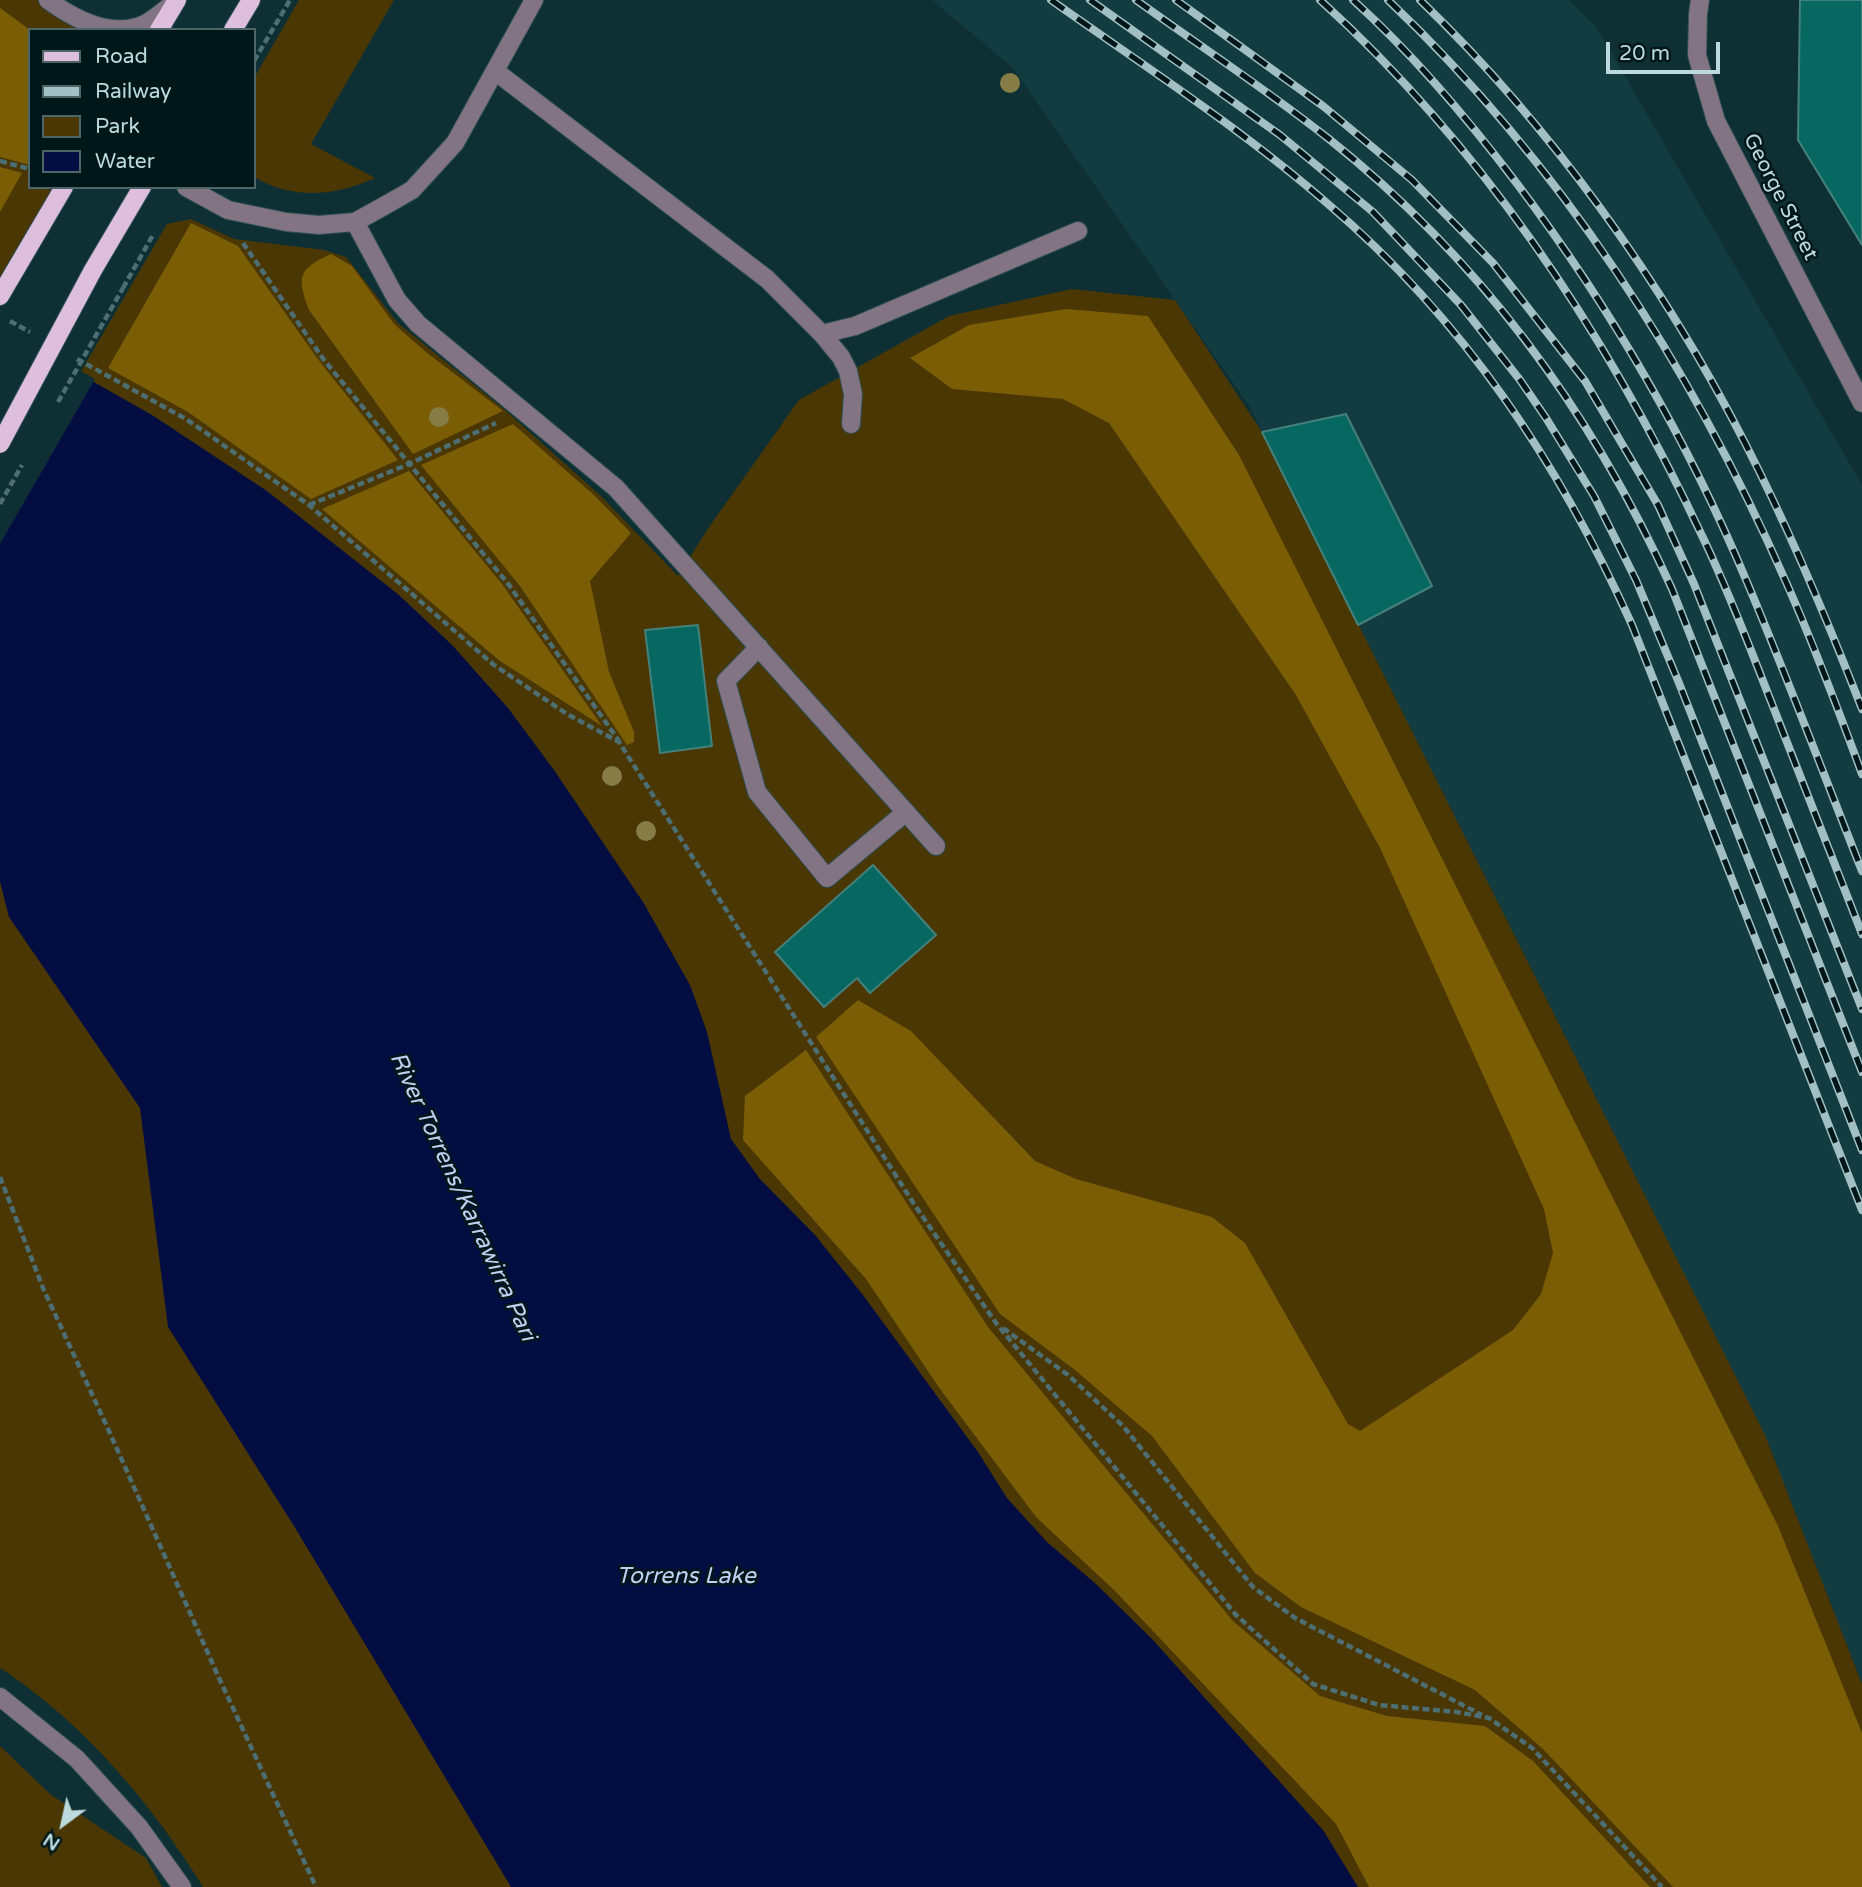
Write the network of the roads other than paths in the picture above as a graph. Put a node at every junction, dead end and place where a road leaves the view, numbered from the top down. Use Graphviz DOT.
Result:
graph roads {
  1 [pos="48,0"];
  2 [pos="177,0"];
  3 [pos="251,0"];
  4 [pos="534,0"];
  5 [pos="1700,0"];
  6 [pos="68,14"];
  7 [pos="83,28"];
  8 [pos="160,28"];
  9 [pos="234,28"];
  10 [pos="495,71"];
  11 [pos="63,189"];
  12 [pos="141,189"];
  13 [pos="190,189"];
  14 [pos="355,222"];
  15 [pos="1078,231"];
  16 [pos="0,296"];
  17 [pos="822,334"];
  18 [pos="1862,403"];
  19 [pos="851,424"];
  20 [pos="0,444"];
  21 [pos="758,647"];
  22 [pos="906,812"];
  23 [pos="936,846"];
  24 [pos="0,1697"];
  25 [pos="182,1887"];
  1 -- 6 [label="street"];
  2 -- 6 [label="street"];
  2 -- 8 [label="main road"];
  3 -- 9 [label="main road"];
  4 -- 10 [label="street"];
  5 -- 18 [label="street, George Street"];
  6 -- 7 [label="street"];
  10 -- 14 [label="street"];
  10 -- 17 [label="street"];
  11 -- 16 [label="main road"];
  12 -- 20 [label="main road, bridge"];
  13 -- 14 [label="street"];
  14 -- 21 [label="street"];
  15 -- 17 [label="street"];
  17 -- 19 [label="street"];
  21 -- 22 [label="street"];
  21 -- 22 [label="street"];
  22 -- 23 [label="street"];
  24 -- 25 [label="street"];
}
